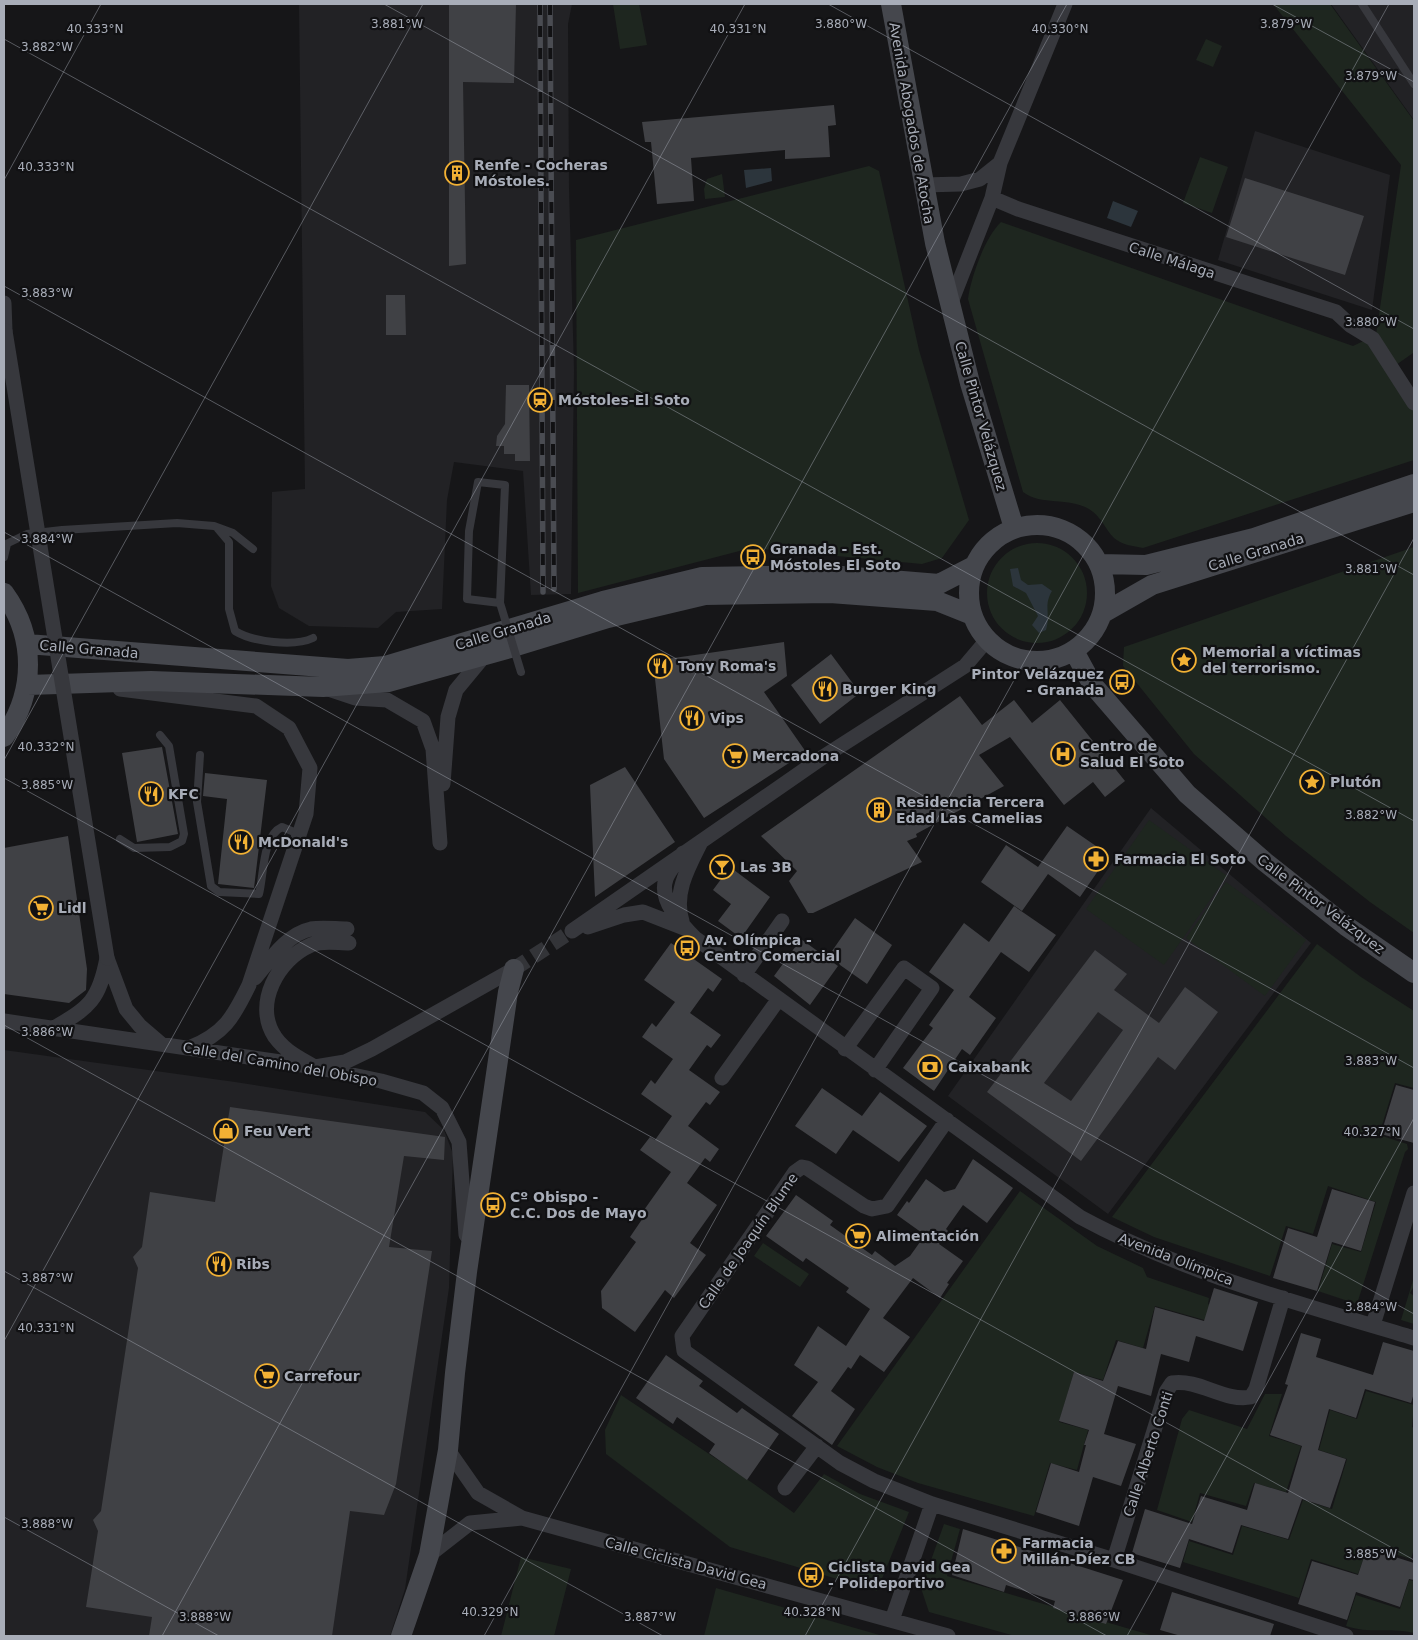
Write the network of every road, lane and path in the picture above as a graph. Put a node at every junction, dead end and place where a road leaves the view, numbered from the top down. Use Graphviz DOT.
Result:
graph roads {
  1 [pos="891,4"];
  2 [pos="1065,4"];
  3 [pos="1362,4"];
  4 [pos="1414,84"];
  5 [pos="1000,163"];
  6 [pos="923,185"];
  7 [pos="992,198"];
  8 [pos="934,243"];
  9 [pos="4,302"];
  10 [pos="950,305"];
  11 [pos="1414,403"];
  12 [pos="1414,484"];
  13 [pos="1414,502"];
  14 [pos="214,526"];
  15 [pos="1014,528"];
  16 [pos="5,545"];
  17 [pos="253,548"];
  18 [pos="4,557"];
  19 [pos="1100,564"];
  20 [pos="974,566"];
  21 [pos="4,591"];
  22 [pos="500,603"];
  23 [pos="1103,613"];
  24 [pos="972,615"];
  25 [pos="313,638"];
  26 [pos="987,640"];
  27 [pos="27,644"];
  28 [pos="1074,651"];
  29 [pos="485,656"];
  30 [pos="521,672"];
  31 [pos="92,683"];
  32 [pos="28,685"];
  33 [pos="323,687"];
  34 [pos="160,735"];
  35 [pos="4,737"];
  36 [pos="200,754"];
  37 [pos="299,834"];
  38 [pos="120,839"];
  39 [pos="702,840"];
  40 [pos="683,853"];
  41 [pos="683,885"];
  42 [pos="666,898"];
  43 [pos="643,912"];
  44 [pos="782,921"];
  45 [pos="684,928"];
  46 [pos="107,958"];
  47 [pos="514,968"];
  48 [pos="1414,973"];
  49 [pos="744,975"];
  50 [pos="249,985"];
  51 [pos="778,1000"];
  52 [pos="4,1021"];
  53 [pos="54,1028"];
  54 [pos="161,1044"];
  55 [pos="186,1048"];
  56 [pos="845,1049"];
  57 [pos="315,1067"];
  58 [pos="875,1070"];
  59 [pos="722,1078"];
  60 [pos="947,1120"];
  61 [pos="1414,1193"];
  62 [pos="467,1272"];
  63 [pos="1283,1298"];
  64 [pos="1373,1325"];
  65 [pos="1414,1338"];
  66 [pos="817,1446"];
  67 [pos="448,1450"];
  68 [pos="785,1488"];
  69 [pos="932,1504"];
  70 [pos="522,1518"];
  71 [pos="429,1555"];
  72 [pos="1114,1560"];
  73 [pos="892,1620"];
  74 [pos="401,1636"];
  75 [pos="948,1636"];
  76 [pos="1346,1636"];
  1 -- 6 [label="street, Avenida Abogados de Atocha"];
  2 -- 5 [label="street"];
  3 -- 4 [label="lane"];
  5 -- 6 [label="street"];
  5 -- 7 [label="street"];
  6 -- 8 [label="street, Avenida Abogados de Atocha"];
  7 -- 10 [label="street"];
  7 -- 11 [label="street, Calle Málaga"];
  8 -- 10 [label="street, Calle Pintor Velázquez"];
  9 -- 46 [label="street, bridge"];
  10 -- 15 [label="street, Calle Pintor Velázquez"];
  12 -- 19 [label="street, Calle Granada"];
  13 -- 23 [label="street, Calle Granada"];
  14 -- 16 [label="lane"];
  14 -- 17 [label="lane"];
  14 -- 25 [label="lane"];
  15 -- 19 [label="street"];
  15 -- 20 [label="street"];
  16 -- 18 [label="lane"];
  19 -- 23 [label="street"];
  20 -- 24 [label="street"];
  20 -- 27 [label="street, Calle Granada"];
  21 -- 27 [label="street"];
  22 -- 22 [label="lane"];
  22 -- 30 [label="lane, bridge"];
  23 -- 28 [label="street"];
  24 -- 26 [label="street"];
  24 -- 29 [label="street, Calle Granada"];
  26 -- 28 [label="street"];
  26 -- 39 [label="street"];
  27 -- 32 [label="street"];
  28 -- 48 [label="street, Calle Pintor Velázquez"];
  29 -- 33 [label="street, Calle Granada"];
  29 -- 33 [label="street"];
  31 -- 32 [label="street, Calle Granada"];
  31 -- 33 [label="street, Calle Granada"];
  31 -- 37 [label="street"];
  32 -- 35 [label="street"];
  34 -- 38 [label="lane"];
  36 -- 37 [label="lane"];
  37 -- 50 [label="street"];
  39 -- 40 [label="street"];
  39 -- 41 [label="street"];
  40 -- 42 [label="street"];
  40 -- 43 [label="street"];
  41 -- 42 [label="street"];
  41 -- 45 [label="street"];
  42 -- 43 [label="street"];
  42 -- 45 [label="street, Avenida Olímpica"];
  43 -- 45 [label="street, Avenida Olímpica"];
  44 -- 49 [label="street"];
  45 -- 49 [label="street, Avenida Olímpica"];
  46 -- 53 [label="street"];
  46 -- 54 [label="street"];
  47 -- 57 [label="street"];
  47 -- 62 [label="street"];
  49 -- 51 [label="street, Avenida Olímpica"];
  50 -- 55 [label="street"];
  50 -- 57 [label="street"];
  51 -- 56 [label="street, Avenida Olímpica"];
  51 -- 59 [label="street"];
  52 -- 53 [label="street, Calle del Camino del Obispo"];
  53 -- 54 [label="street, Calle del Camino del Obispo"];
  54 -- 55 [label="street, Calle del Camino del Obispo"];
  55 -- 57 [label="street, Calle del Camino del Obispo"];
  56 -- 58 [label="street, Avenida Olímpica"];
  56 -- 58 [label="street"];
  57 -- 62 [label="street, Calle del Camino del Obispo"];
  58 -- 60 [label="street, Avenida Olímpica"];
  60 -- 63 [label="street, Avenida Olímpica"];
  60 -- 66 [label="street, Calle de Joaquín Blume"];
  61 -- 64 [label="street"];
  62 -- 67 [label="street"];
  63 -- 64 [label="street, Avenida Olímpica"];
  63 -- 72 [label="street, Calle Alberto Conti"];
  64 -- 65 [label="street, Avenida Olímpica"];
  66 -- 68 [label="street"];
  66 -- 69 [label="street, Calle de Joaquín Blume"];
  67 -- 70 [label="street, Calle Ciclista David Gea"];
  67 -- 71 [label="street"];
  69 -- 72 [label="street, Calle de Joaquín Blume"];
  69 -- 73 [label="street"];
  70 -- 71 [label="street"];
  70 -- 73 [label="street, Calle Ciclista David Gea"];
  71 -- 74 [label="street"];
  72 -- 76 [label="street, Calle de Joaquín Blume"];
  73 -- 75 [label="street, Calle Ciclista David Gea"];
}
